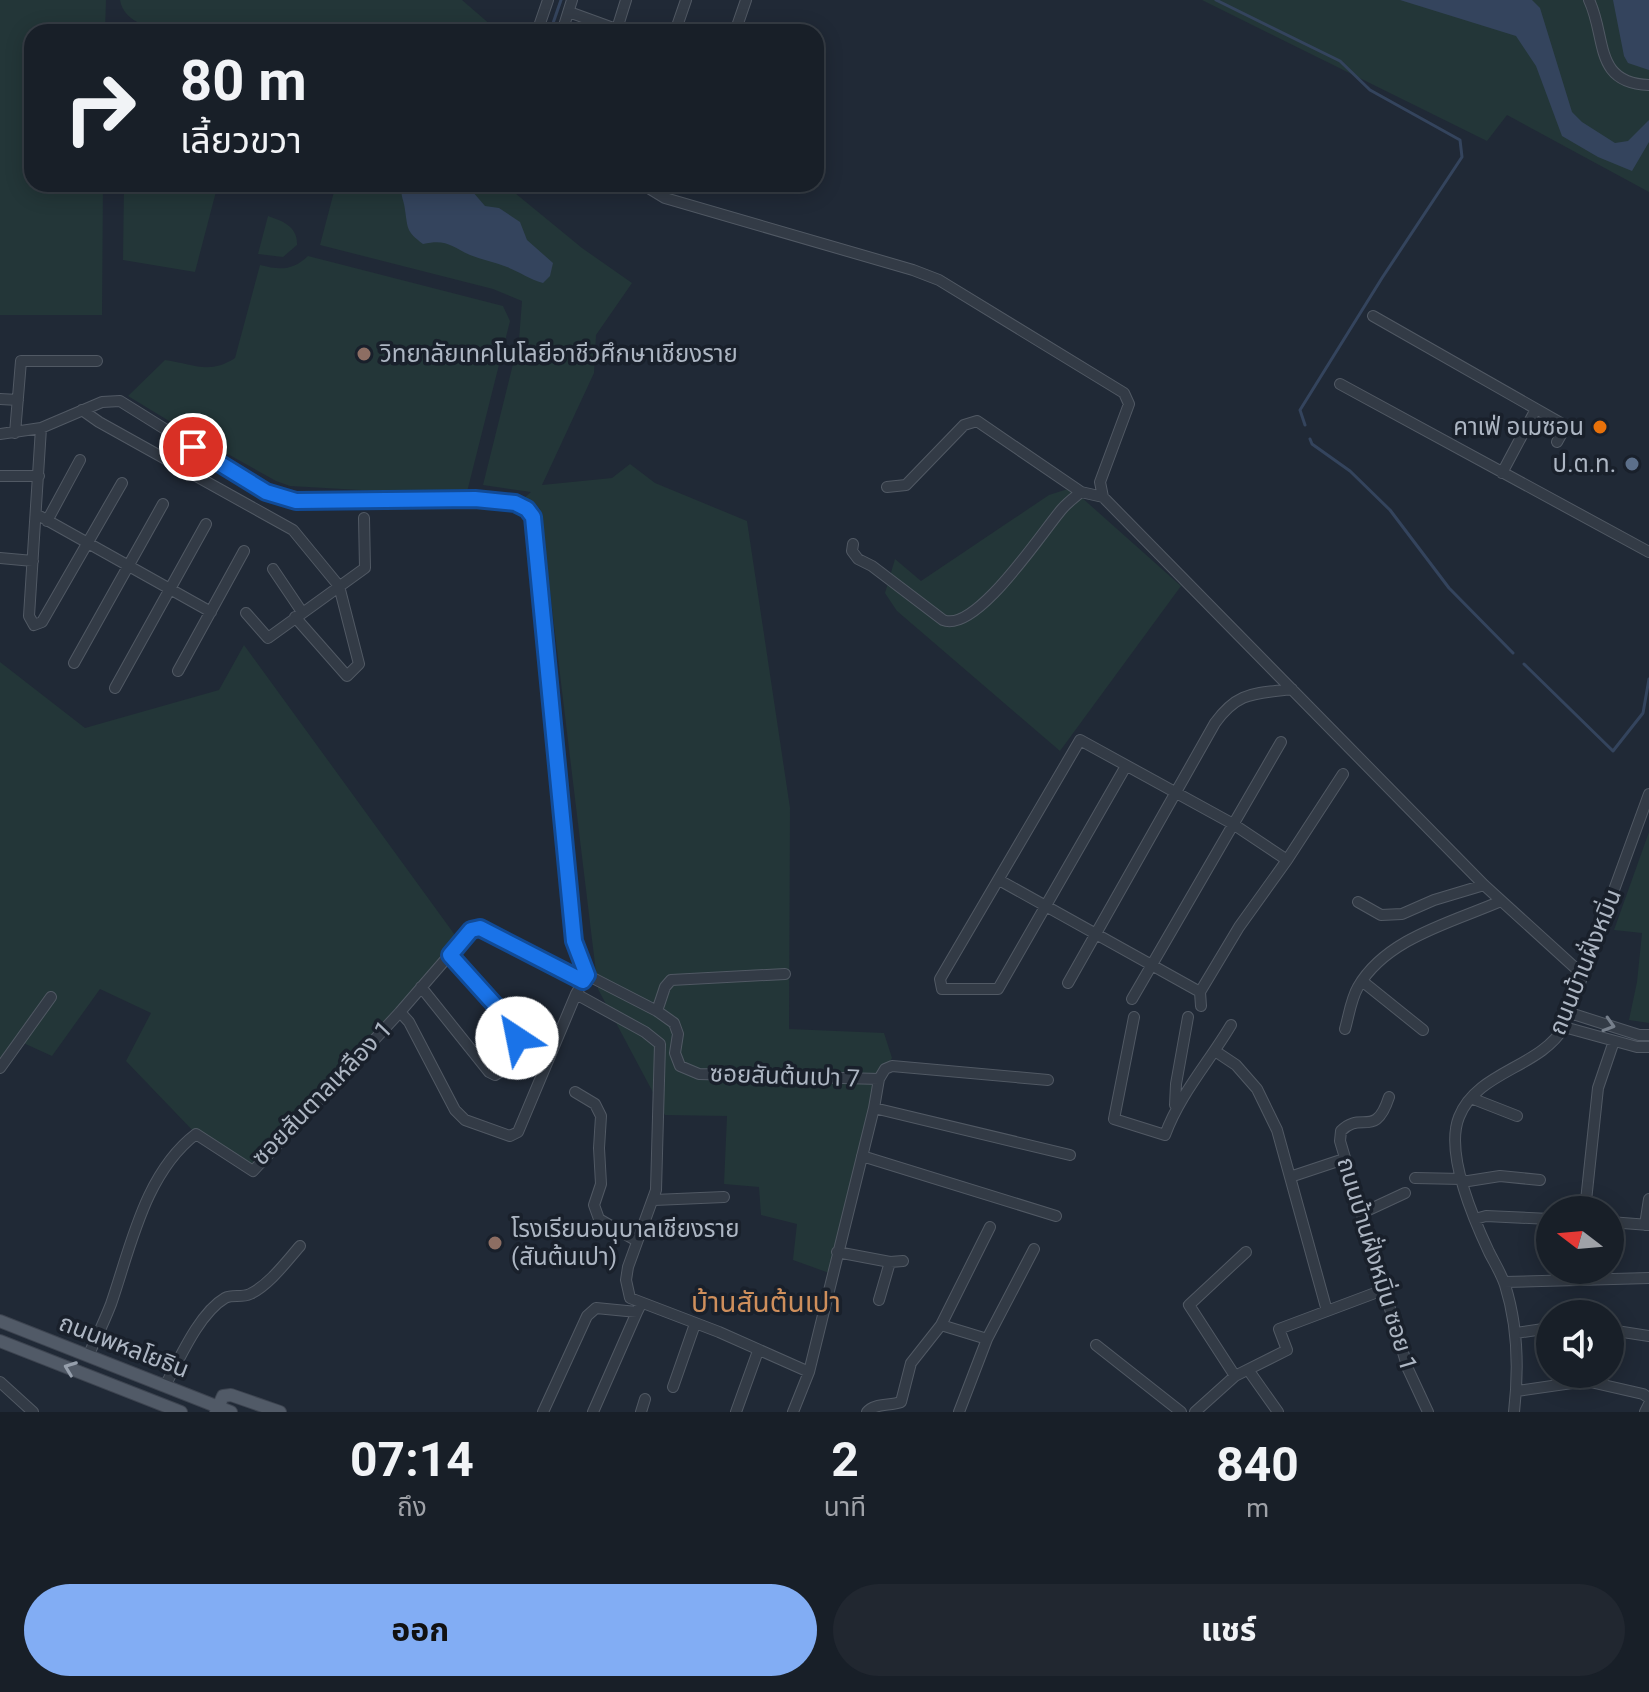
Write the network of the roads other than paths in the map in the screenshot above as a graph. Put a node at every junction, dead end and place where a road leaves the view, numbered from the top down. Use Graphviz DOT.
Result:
graph roads {
  1 [pos="548,0"];
  2 [pos="572,0"];
  3 [pos="626,0"];
  4 [pos="686,0"];
  5 [pos="746,0"];
  6 [pos="1589,0"];
  7 [pos="569,12"];
  8 [pos="540,24"];
  9 [pos="565,24"];
  10 [pos="601,24"];
  11 [pos="621,24"];
  12 [pos="678,24"];
  13 [pos="738,24"];
  14 [pos="1649,85"];
  15 [pos="655,192"];
  16 [pos="1373,316"];
  17 [pos="97,361"];
  18 [pos="1340,384"];
  19 [pos="0,399"];
  20 [pos="18,400"];
  21 [pos="1536,409"];
  22 [pos="82,410"];
  23 [pos="41,428"];
  24 [pos="15,433"];
  25 [pos="0,434"];
  26 [pos="1557,442"];
  27 [pos="80,460"];
  28 [pos="1502,473"];
  29 [pos="0,476"];
  30 [pos="39,476"];
  31 [pos="122,483"];
  32 [pos="887,487"];
  33 [pos="1081,492"];
  34 [pos="1103,497"];
  35 [pos="163,504"];
  36 [pos="36,514"];
  37 [pos="364,518"];
  38 [pos="47,521"];
  39 [pos="206,524"];
  40 [pos="88,543"];
  41 [pos="853,544"];
  42 [pos="244,551"];
  43 [pos="1649,552"];
  44 [pos="0,558"];
  45 [pos="33,561"];
  46 [pos="128,566"];
  47 [pos="273,569"];
  48 [pos="339,586"];
  49 [pos="170,589"];
  50 [pos="211,612"];
  51 [pos="246,613"];
  52 [pos="299,614"];
  53 [pos="74,663"];
  54 [pos="178,671"];
  55 [pos="115,688"];
  56 [pos="1292,689"];
  57 [pos="1281,742"];
  58 [pos="1126,766"];
  59 [pos="1343,774"];
  60 [pos="1177,794"];
  61 [pos="1649,794"];
  62 [pos="1233,824"];
  63 [pos="1287,860"];
  64 [pos="999,880"];
  65 [pos="1484,885"];
  66 [pos="1501,901"];
  67 [pos="1358,902"];
  68 [pos="1046,906"];
  69 [pos="1095,933"];
  70 [pos="450,955"];
  71 [pos="1151,965"];
  72 [pos="785,974"];
  73 [pos="1583,975"];
  74 [pos="585,978"];
  75 [pos="1362,981"];
  76 [pos="1068,983"];
  77 [pos="421,987"];
  78 [pos="1200,992"];
  79 [pos="576,994"];
  80 [pos="51,997"];
  81 [pos="1132,999"];
  82 [pos="1201,1006"];
  83 [pos="657,1011"];
  84 [pos="400,1012"];
  85 [pos="1570,1013"];
  86 [pos="1134,1017"];
  87 [pos="1188,1017"];
  88 [pos="1231,1025"];
  89 [pos="1564,1027"];
  90 [pos="1345,1029"];
  91 [pos="1423,1030"];
  92 [pos="1649,1035"];
  93 [pos="1614,1041"];
  94 [pos="1649,1047"];
  95 [pos="1215,1051"];
  96 [pos="0,1068"];
  97 [pos="879,1079"];
  98 [pos="1048,1080"];
  99 [pos="575,1092"];
  100 [pos="1389,1097"];
  101 [pos="1471,1098"];
  102 [pos="1175,1107"];
  103 [pos="874,1108"];
  104 [pos="1517,1116"];
  105 [pos="1070,1155"];
  106 [pos="862,1156"];
  107 [pos="1344,1159"];
  108 [pos="1290,1177"];
  109 [pos="1415,1178"];
  110 [pos="1462,1180"];
  111 [pos="1540,1180"];
  112 [pos="1405,1193"];
  113 [pos="1586,1196"];
  114 [pos="724,1197"];
  115 [pos="1649,1199"];
  116 [pos="654,1200"];
  117 [pos="1362,1213"];
  118 [pos="1056,1216"];
  119 [pos="1536,1218"];
  120 [pos="1475,1219"];
  121 [pos="1624,1223"];
  122 [pos="1647,1225"];
  123 [pos="990,1227"];
  124 [pos="637,1241"];
  125 [pos="300,1246"];
  126 [pos="1034,1249"];
  127 [pos="837,1252"];
  128 [pos="1246,1252"];
  129 [pos="903,1261"];
  130 [pos="890,1262"];
  131 [pos="1649,1278"];
  132 [pos="1504,1282"];
  133 [pos="1383,1290"];
  134 [pos="879,1300"];
  135 [pos="639,1308"];
  136 [pos="1327,1311"];
  137 [pos="0,1321"];
  138 [pos="695,1324"];
  139 [pos="941,1325"];
  140 [pos="1536,1330"];
  141 [pos="1624,1332"];
  142 [pos="1516,1333"];
  143 [pos="1649,1336"];
  144 [pos="987,1339"];
  145 [pos="0,1341"];
  146 [pos="1096,1345"];
  147 [pos="758,1351"];
  148 [pos="88,1356"];
  149 [pos="1249,1371"];
  150 [pos="809,1372"];
  151 [pos="1235,1376"];
  152 [pos="0,1382"];
  153 [pos="165,1386"];
  154 [pos="673,1387"];
  155 [pos="1517,1391"];
  156 [pos="645,1399"];
  157 [pos="1649,1401"];
  158 [pos="217,1409"];
  159 [pos="33,1412"];
  160 [pos="181,1412"];
  161 [pos="231,1412"];
  162 [pos="280,1412"];
  163 [pos="543,1412"];
  164 [pos="593,1412"];
  165 [pos="641,1412"];
  166 [pos="736,1412"];
  167 [pos="793,1412"];
  168 [pos="867,1412"];
  169 [pos="959,1412"];
  170 [pos="1181,1412"];
  171 [pos="1195,1412"];
  172 [pos="1278,1412"];
  173 [pos="1428,1412"];
  174 [pos="1514,1412"];
  175 [pos="1645,1412"];
  1 -- 8 [label="street"];
  2 -- 7 [label="street"];
  3 -- 11 [label="street"];
  4 -- 12 [label="street"];
  5 -- 13 [label="street"];
  6 -- 14 [label="street"];
  7 -- 9 [label="street"];
  7 -- 10 [label="street"];
  15 -- 34 [label="street"];
  16 -- 21 [label="street"];
  17 -- 20 [label="street"];
  18 -- 28 [label="street"];
  19 -- 20 [label="street"];
  20 -- 24 [label="street"];
  21 -- 26 [label="street"];
  21 -- 28 [label="street"];
  22 -- 23 [label="street"];
  22 -- 48 [label="street"];
  22 -- 74 [label="street"];
  23 -- 24 [label="street"];
  23 -- 30 [label="street"];
  24 -- 25 [label="street"];
  27 -- 38 [label="street"];
  28 -- 43 [label="street"];
  29 -- 30 [label="street"];
  30 -- 36 [label="street"];
  31 -- 40 [label="street"];
  32 -- 33 [label="street"];
  33 -- 34 [label="street"];
  33 -- 41 [label="street"];
  34 -- 56 [label="street"];
  35 -- 46 [label="street"];
  36 -- 38 [label="street"];
  36 -- 45 [label="street"];
  37 -- 48 [label="street"];
  38 -- 40 [label="street"];
  39 -- 49 [label="street"];
  40 -- 45 [label="street"];
  40 -- 46 [label="street"];
  42 -- 50 [label="street"];
  44 -- 45 [label="street"];
  46 -- 49 [label="street"];
  46 -- 53 [label="street"];
  47 -- 52 [label="street"];
  48 -- 52 [label="street"];
  48 -- 52 [label="street"];
  49 -- 50 [label="street"];
  49 -- 55 [label="street"];
  50 -- 54 [label="street"];
  51 -- 52 [label="street"];
  56 -- 60 [label="street"];
  56 -- 65 [label="street"];
  57 -- 62 [label="street"];
  58 -- 60 [label="street"];
  58 -- 64 [label="street"];
  58 -- 68 [label="street"];
  59 -- 63 [label="street"];
  60 -- 62 [label="street"];
  60 -- 69 [label="street"];
  61 -- 73 [label="street, ถนนบ้านฝั่งหมิ่น"];
  62 -- 63 [label="street"];
  62 -- 71 [label="street"];
  63 -- 78 [label="street"];
  64 -- 68 [label="street"];
  64 -- 68 [label="street"];
  65 -- 66 [label="street"];
  65 -- 67 [label="street"];
  66 -- 73 [label="street"];
  66 -- 75 [label="street"];
  68 -- 69 [label="street"];
  69 -- 71 [label="street"];
  69 -- 76 [label="street"];
  70 -- 74 [label="street, ซอยสันต้นเปา 7"];
  70 -- 77 [label="street"];
  70 -- 77 [label="street"];
  71 -- 78 [label="street"];
  71 -- 81 [label="street"];
  72 -- 83 [label="street"];
  73 -- 85 [label="street, ถนนบ้านฝั่งหมิ่น"];
  74 -- 79 [label="street, ซอยสันตาลเหลือง 1"];
  74 -- 83 [label="street, ซอยสันต้นเปา 7"];
  75 -- 90 [label="street"];
  75 -- 91 [label="street"];
  77 -- 84 [label="street"];
  78 -- 82 [label="street"];
  79 -- 84 [label="street, ซอยสันตาลเหลือง 1"];
  79 -- 116 [label="street"];
  80 -- 96 [label="street"];
  83 -- 97 [label="street, ซอยสันต้นเปา 7"];
  84 -- 148 [label="street, ซอยสันตาลเหลือง 1"];
  85 -- 89 [label="street, ถนนบ้านฝั่งหมิ่น"];
  85 -- 92 [label="street, one-way"];
  86 -- 102 [label="street"];
  87 -- 102 [label="street"];
  88 -- 95 [label="street"];
  89 -- 93 [label="street"];
  89 -- 101 [label="street, ถนนบ้านฝั่งหมิ่น"];
  93 -- 94 [label="street"];
  93 -- 113 [label="street"];
  95 -- 102 [label="street"];
  95 -- 108 [label="street"];
  97 -- 98 [label="street"];
  97 -- 103 [label="street, ซอยสันต้นเปา 7"];
  99 -- 124 [label="street"];
  100 -- 107 [label="street, ถนนบ้านฝั่งหมิ่น ซอย 1"];
  101 -- 104 [label="street"];
  101 -- 110 [label="street"];
  103 -- 105 [label="street"];
  103 -- 106 [label="street, ซอยสันต้นเปา 7"];
  106 -- 118 [label="street"];
  106 -- 127 [label="street, ซอยสันต้นเปา 7"];
  107 -- 108 [label="street"];
  107 -- 117 [label="street, ถนนบ้านฝั่งหมิ่น ซอย 1"];
  108 -- 136 [label="street"];
  109 -- 110 [label="street"];
  110 -- 111 [label="street"];
  110 -- 120 [label="street"];
  112 -- 117 [label="street"];
  114 -- 116 [label="street"];
  115 -- 122 [label="street"];
  116 -- 124 [label="street"];
  117 -- 133 [label="street, ถนนบ้านฝั่งหมิ่น ซอย 1"];
  119 -- 120 [label="street"];
  120 -- 132 [label="street"];
  121 -- 122 [label="street"];
  123 -- 139 [label="street"];
  124 -- 135 [label="street"];
  125 -- 153 [label="street"];
  126 -- 144 [label="street"];
  127 -- 130 [label="street"];
  127 -- 150 [label="street, ซอยสันต้นเปา 7"];
  128 -- 151 [label="street"];
  129 -- 130 [label="street"];
  130 -- 134 [label="street"];
  131 -- 132 [label="street"];
  132 -- 142 [label="street"];
  133 -- 136 [label="street"];
  133 -- 173 [label="street, ถนนบ้านฝั่งหมิ่น ซอย 1"];
  135 -- 138 [label="street"];
  135 -- 163 [label="street"];
  135 -- 164 [label="street"];
  136 -- 149 [label="street"];
  137 -- 148 [label="main road, ถนนพหลโยธิน"];
  138 -- 147 [label="street"];
  138 -- 154 [label="street"];
  139 -- 144 [label="street"];
  139 -- 168 [label="street"];
  140 -- 142 [label="street"];
  141 -- 143 [label="street"];
  142 -- 155 [label="street"];
  144 -- 169 [label="street"];
  160 -- 145 [label="main road, ถนนพหลโยธิน, one-way"];
  146 -- 170 [label="street"];
  147 -- 150 [label="street"];
  147 -- 166 [label="street"];
  148 -- 153 [label="main road, ถนนพหลโยธิน"];
  149 -- 151 [label="street"];
  149 -- 172 [label="street"];
  150 -- 167 [label="street, ซอยสันต้นเปา 7"];
  151 -- 171 [label="street"];
  152 -- 159 [label="street"];
  153 -- 158 [label="main road, ถนนพหลโยธิน"];
  155 -- 157 [label="street"];
  155 -- 174 [label="street"];
  156 -- 165 [label="street"];
  157 -- 175 [label="street"];
  158 -- 161 [label="main road, ถนนพหลโยธิน"];
  158 -- 162 [label="main road"];
}
